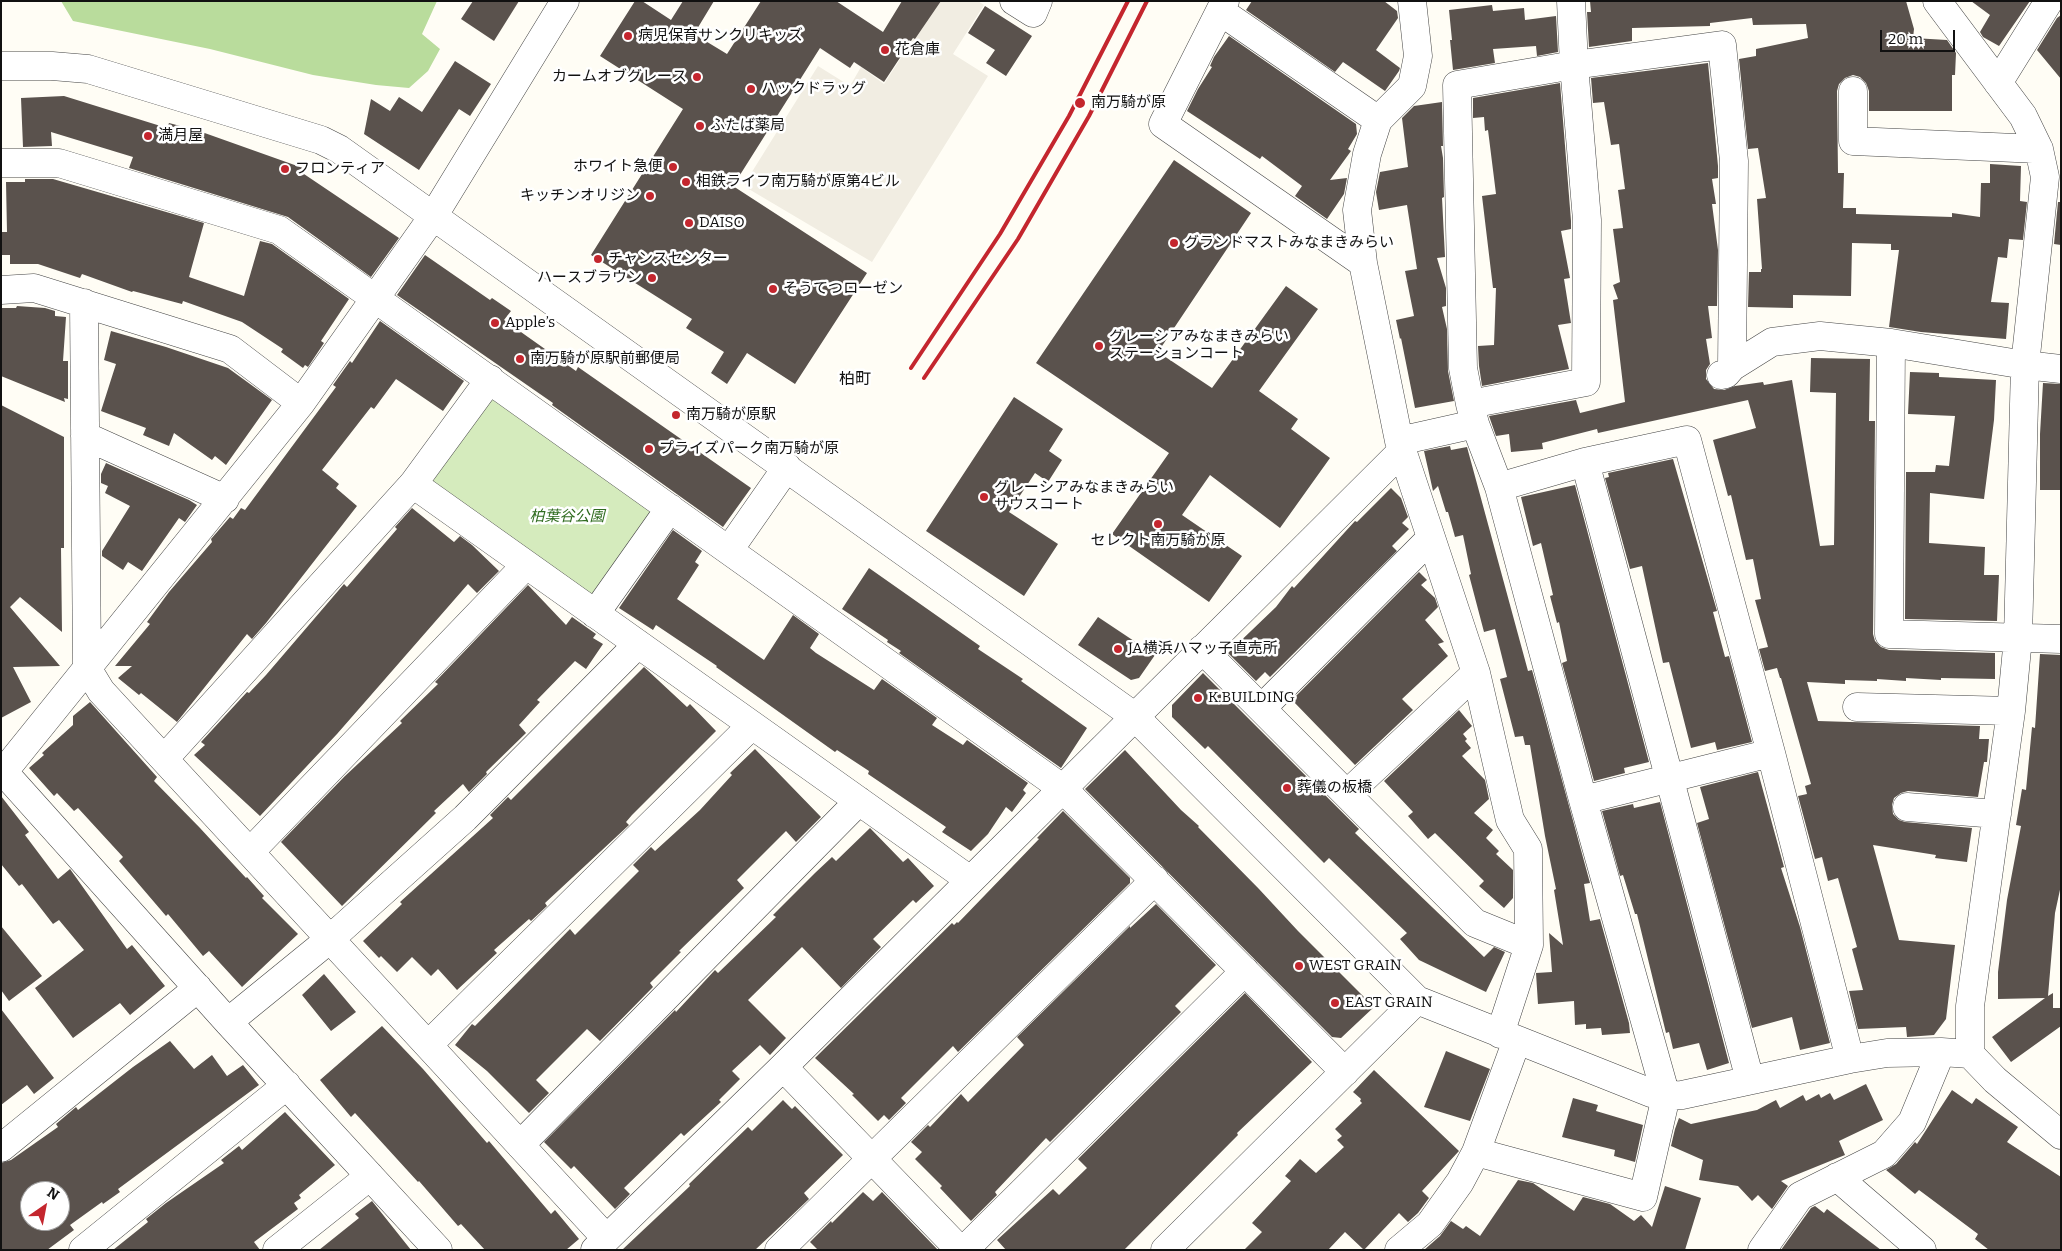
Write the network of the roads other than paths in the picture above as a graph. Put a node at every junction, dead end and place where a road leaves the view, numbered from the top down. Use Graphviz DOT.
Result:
graph roads {
  1 [pos="564,1"];
  2 [pos="1014,1"];
  3 [pos="1038,1"];
  4 [pos="1412,1"];
  5 [pos="1571,1"];
  6 [pos="1937,1"];
  7 [pos="2049,1"];
  8 [pos="1222,6"];
  9 [pos="1574,65"];
  10 [pos="1,66"];
  11 [pos="1998,83"];
  12 [pos="1853,91"];
  13 [pos="1378,120"];
  14 [pos="2039,149"];
  15 [pos="1,163"];
  16 [pos="2053,176"];
  17 [pos="434,215"];
  18 [pos="1363,263"];
  19 [pos="1,290"];
  20 [pos="376,299"];
  21 [pos="84,303"];
  22 [pos="1891,344"];
  23 [pos="2025,365"];
  24 [pos="2061,369"];
  25 [pos="490,380"];
  26 [pos="301,403"];
  27 [pos="1472,414"];
  28 [pos="85,436"];
  29 [pos="1400,446"];
  30 [pos="1585,462"];
  31 [pos="787,467"];
  32 [pos="413,484"];
  33 [pos="1499,487"];
  34 [pos="225,499"];
  35 [pos="670,508"];
  36 [pos="1430,538"];
  37 [pos="729,550"];
  38 [pos="526,565"];
  39 [pos="595,614"];
  40 [pos="2018,638"];
  41 [pos="2061,639"];
  42 [pos="638,644"];
  43 [pos="1202,649"];
  44 [pos="87,668"];
  45 [pos="1476,673"];
  46 [pos="1857,706"];
  47 [pos="1262,708"];
  48 [pos="2011,711"];
  49 [pos="1134,716"];
  50 [pos="752,725"];
  51 [pos="1771,753"];
  52 [pos="164,759"];
  53 [pos="2,772"];
  54 [pos="1670,777"];
  55 [pos="1062,788"];
  56 [pos="1347,794"];
  57 [pos="1583,800"];
  58 [pos="859,801"];
  59 [pos="1907,807"];
  60 [pos="1997,814"];
  61 [pos="250,852"];
  62 [pos="970,880"];
  63 [pos="1156,880"];
  64 [pos="330,939"];
  65 [pos="1529,945"];
  66 [pos="1245,971"];
  67 [pos="198,988"];
  68 [pos="1417,1000"];
  69 [pos="228,1022"];
  70 [pos="1508,1037"];
  71 [pos="428,1045"];
  72 [pos="1941,1052"];
  73 [pos="1970,1054"];
  74 [pos="1850,1059"];
  75 [pos="783,1067"];
  76 [pos="1345,1072"];
  77 [pos="1750,1080"];
  78 [pos="287,1085"];
  79 [pos="1666,1096"];
  80 [pos="2061,1135"];
  81 [pos="520,1145"];
  82 [pos="1,1148"];
  83 [pos="1476,1152"];
  84 [pos="870,1158"];
  85 [pos="370,1176"];
  86 [pos="1837,1177"];
  87 [pos="600,1244"];
  88 [pos="83,1250"];
  89 [pos="277,1250"];
  90 [pos="438,1250"];
  91 [pos="779,1250"];
  92 [pos="960,1250"];
  93 [pos="964,1250"];
  94 [pos="1165,1250"];
  95 [pos="1399,1250"];
  96 [pos="1762,1250"];
  97 [pos="1922,1250"];
  1 -- 17 [label="street"];
  2 -- 3 [label="street"];
  4 -- 13 [label="street"];
  5 -- 9 [label="street"];
  6 -- 11 [label="street"];
  7 -- 11 [label="street"];
  8 -- 13 [label="street"];
  8 -- 18 [label="street"];
  9 -- 22 [label="street"];
  9 -- 27 [label="street"];
  9 -- 27 [label="street"];
  10 -- 17 [label="street"];
  11 -- 14 [label="street"];
  12 -- 14 [label="street"];
  13 -- 18 [label="street"];
  14 -- 16 [label="street"];
  15 -- 20 [label="street"];
  16 -- 23 [label="street"];
  17 -- 20 [label="street"];
  17 -- 31 [label="street"];
  18 -- 29 [label="street"];
  19 -- 21 [label="street"];
  20 -- 25 [label="street"];
  20 -- 26 [label="street"];
  21 -- 26 [label="street"];
  21 -- 28 [label="street"];
  22 -- 23 [label="street"];
  22 -- 40 [label="street"];
  23 -- 24 [label="street"];
  23 -- 40 [label="street"];
  25 -- 32 [label="street"];
  25 -- 35 [label="street"];
  26 -- 34 [label="street"];
  27 -- 29 [label="street"];
  27 -- 33 [label="street"];
  28 -- 34 [label="street"];
  28 -- 44 [label="street"];
  29 -- 36 [label="street"];
  29 -- 43 [label="street"];
  30 -- 33 [label="street"];
  30 -- 51 [label="street"];
  30 -- 54 [label="street"];
  31 -- 37 [label="street"];
  31 -- 49 [label="street"];
  32 -- 38 [label="street"];
  32 -- 52 [label="street"];
  33 -- 57 [label="street"];
  34 -- 44 [label="street"];
  35 -- 37 [label="street"];
  35 -- 39 [label="street"];
  36 -- 45 [label="street"];
  36 -- 47 [label="street"];
  37 -- 55 [label="street"];
  38 -- 39 [label="street"];
  38 -- 61 [label="street"];
  39 -- 42 [label="street"];
  40 -- 41 [label="street"];
  40 -- 48 [label="street"];
  42 -- 50 [label="street"];
  42 -- 64 [label="street"];
  43 -- 47 [label="street"];
  43 -- 49 [label="street"];
  44 -- 52 [label="street"];
  44 -- 53 [label="street"];
  45 -- 56 [label="street"];
  45 -- 65 [label="street"];
  46 -- 48 [label="street"];
  47 -- 56 [label="street"];
  48 -- 60 [label="street"];
  49 -- 55 [label="street"];
  49 -- 68 [label="street"];
  50 -- 58 [label="street"];
  50 -- 71 [label="street"];
  51 -- 54 [label="street"];
  51 -- 74 [label="street"];
  52 -- 61 [label="street"];
  53 -- 67 [label="street"];
  54 -- 57 [label="street"];
  54 -- 77 [label="street"];
  55 -- 62 [label="street"];
  55 -- 63 [label="street"];
  56 -- 65 [label="street"];
  57 -- 79 [label="street"];
  58 -- 62 [label="street"];
  58 -- 81 [label="street"];
  59 -- 60 [label="street"];
  60 -- 73 [label="street"];
  61 -- 64 [label="street"];
  62 -- 75 [label="street"];
  63 -- 66 [label="street"];
  63 -- 84 [label="street"];
  64 -- 69 [label="street"];
  64 -- 71 [label="street"];
  65 -- 70 [label="street"];
  66 -- 76 [label="street"];
  66 -- 93 [label="street"];
  67 -- 69 [label="street"];
  67 -- 82 [label="street"];
  68 -- 70 [label="street"];
  68 -- 76 [label="street"];
  69 -- 78 [label="street"];
  70 -- 79 [label="street"];
  70 -- 83 [label="street"];
  71 -- 81 [label="street"];
  72 -- 73 [label="street"];
  72 -- 74 [label="street"];
  72 -- 86 [label="street"];
  73 -- 80 [label="street"];
  74 -- 77 [label="street"];
  75 -- 84 [label="street"];
  75 -- 87 [label="street"];
  76 -- 94 [label="street"];
  77 -- 79 [label="street"];
  78 -- 85 [label="street"];
  78 -- 88 [label="street"];
  79 -- 83 [label="street"];
  81 -- 87 [label="street"];
  83 -- 95 [label="street"];
  84 -- 91 [label="street"];
  84 -- 92 [label="street"];
  85 -- 89 [label="street"];
  85 -- 90 [label="street"];
  86 -- 96 [label="street"];
  86 -- 97 [label="street"];
}
